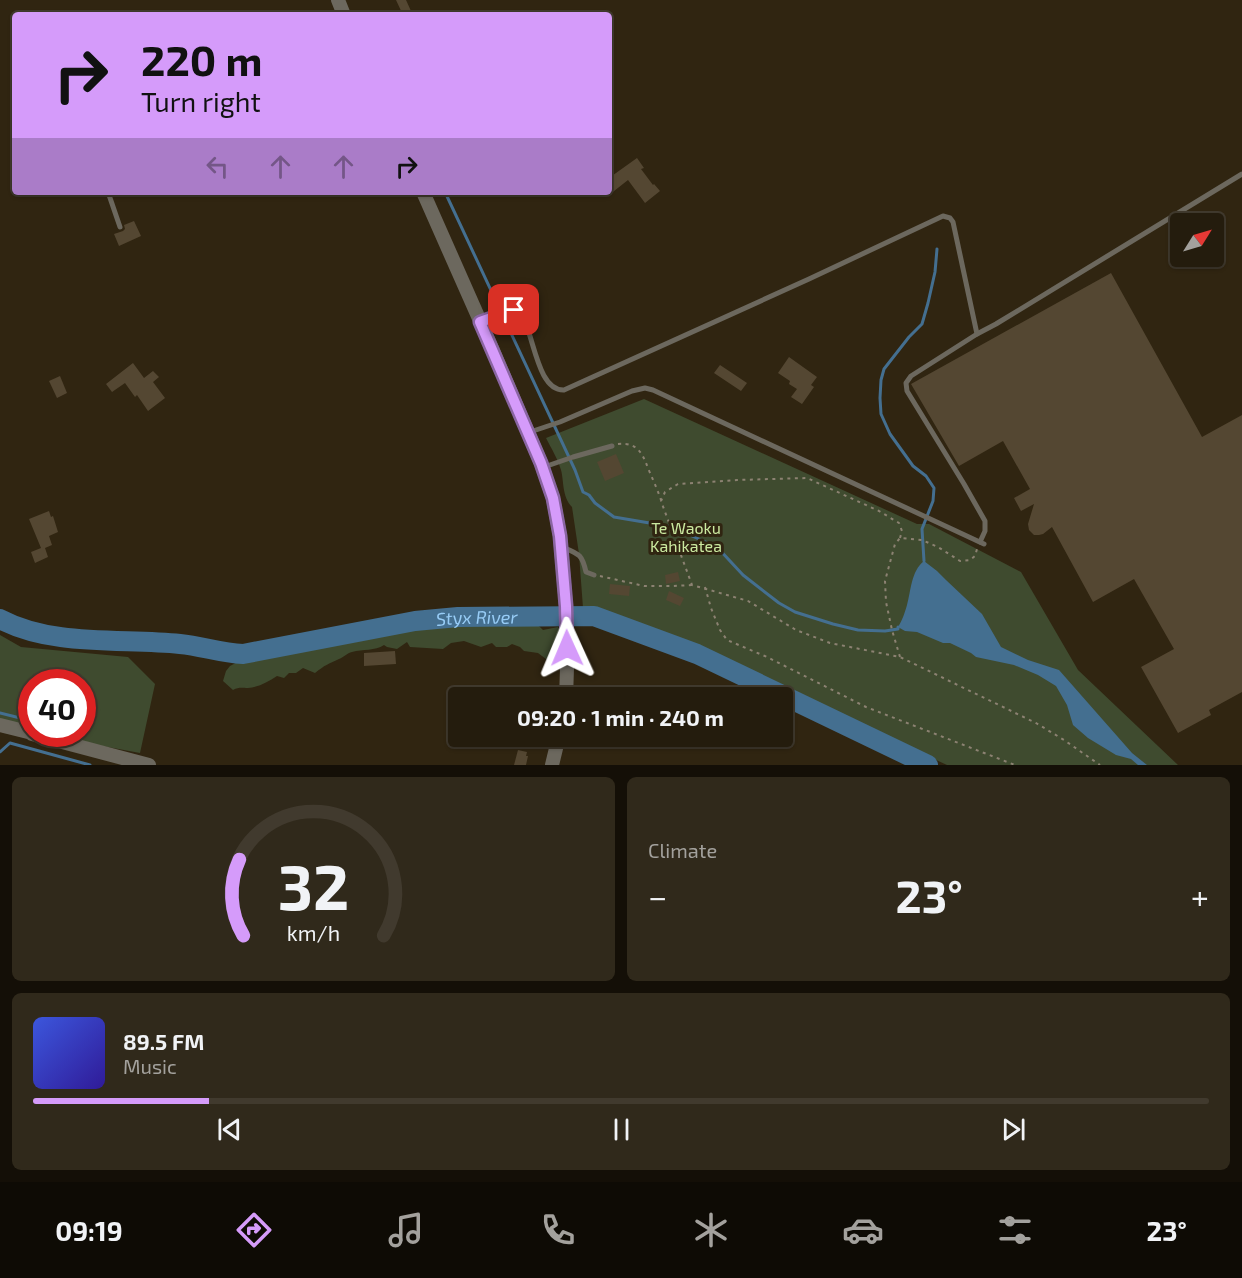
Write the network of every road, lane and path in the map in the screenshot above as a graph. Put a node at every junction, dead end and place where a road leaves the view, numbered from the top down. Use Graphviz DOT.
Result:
graph roads {
  1 [pos="1242,174"];
  2 [pos="109,195"];
  3 [pos="424,195"];
  4 [pos="120,227"];
  5 [pos="480,322"];
  6 [pos="977,334"];
  7 [pos="528,433"];
  8 [pos="612,446"];
  9 [pos="543,467"];
  10 [pos="661,501"];
  11 [pos="900,538"];
  12 [pos="982,543"];
  13 [pos="561,547"];
  14 [pos="594,575"];
  15 [pos="692,585"];
  16 [pos="705,587"];
  17 [pos="900,657"];
  18 [pos="566,687"];
  19 [pos="0,725"];
  20 [pos="18,730"];
  21 [pos="81,747"];
  22 [pos="556,747"];
  23 [pos="149,765"];
  24 [pos="552,765"];
  25 [pos="1015,765"];
  26 [pos="1100,765"];
  1 -- 6 [label="lane"];
  2 -- 4 [label="lane"];
  3 -- 5 [label="street"];
  5 -- 6 [label="lane"];
  5 -- 7 [label="street"];
  6 -- 12 [label="lane"];
  7 -- 9 [label="street"];
  7 -- 12 [label="lane"];
  8 -- 9 [label="lane"];
  8 -- 10 [label="path"];
  9 -- 13 [label="street"];
  10 -- 11 [label="path"];
  10 -- 15 [label="path"];
  11 -- 12 [label="path"];
  11 -- 17 [label="path"];
  13 -- 14 [label="lane"];
  13 -- 18 [label="street"];
  14 -- 15 [label="path"];
  15 -- 16 [label="path"];
  16 -- 17 [label="path"];
  16 -- 25 [label="path"];
  17 -- 26 [label="path"];
  19 -- 20 [label="street"];
  21 -- 23 [label="street"];
  22 -- 24 [label="street"];
}
